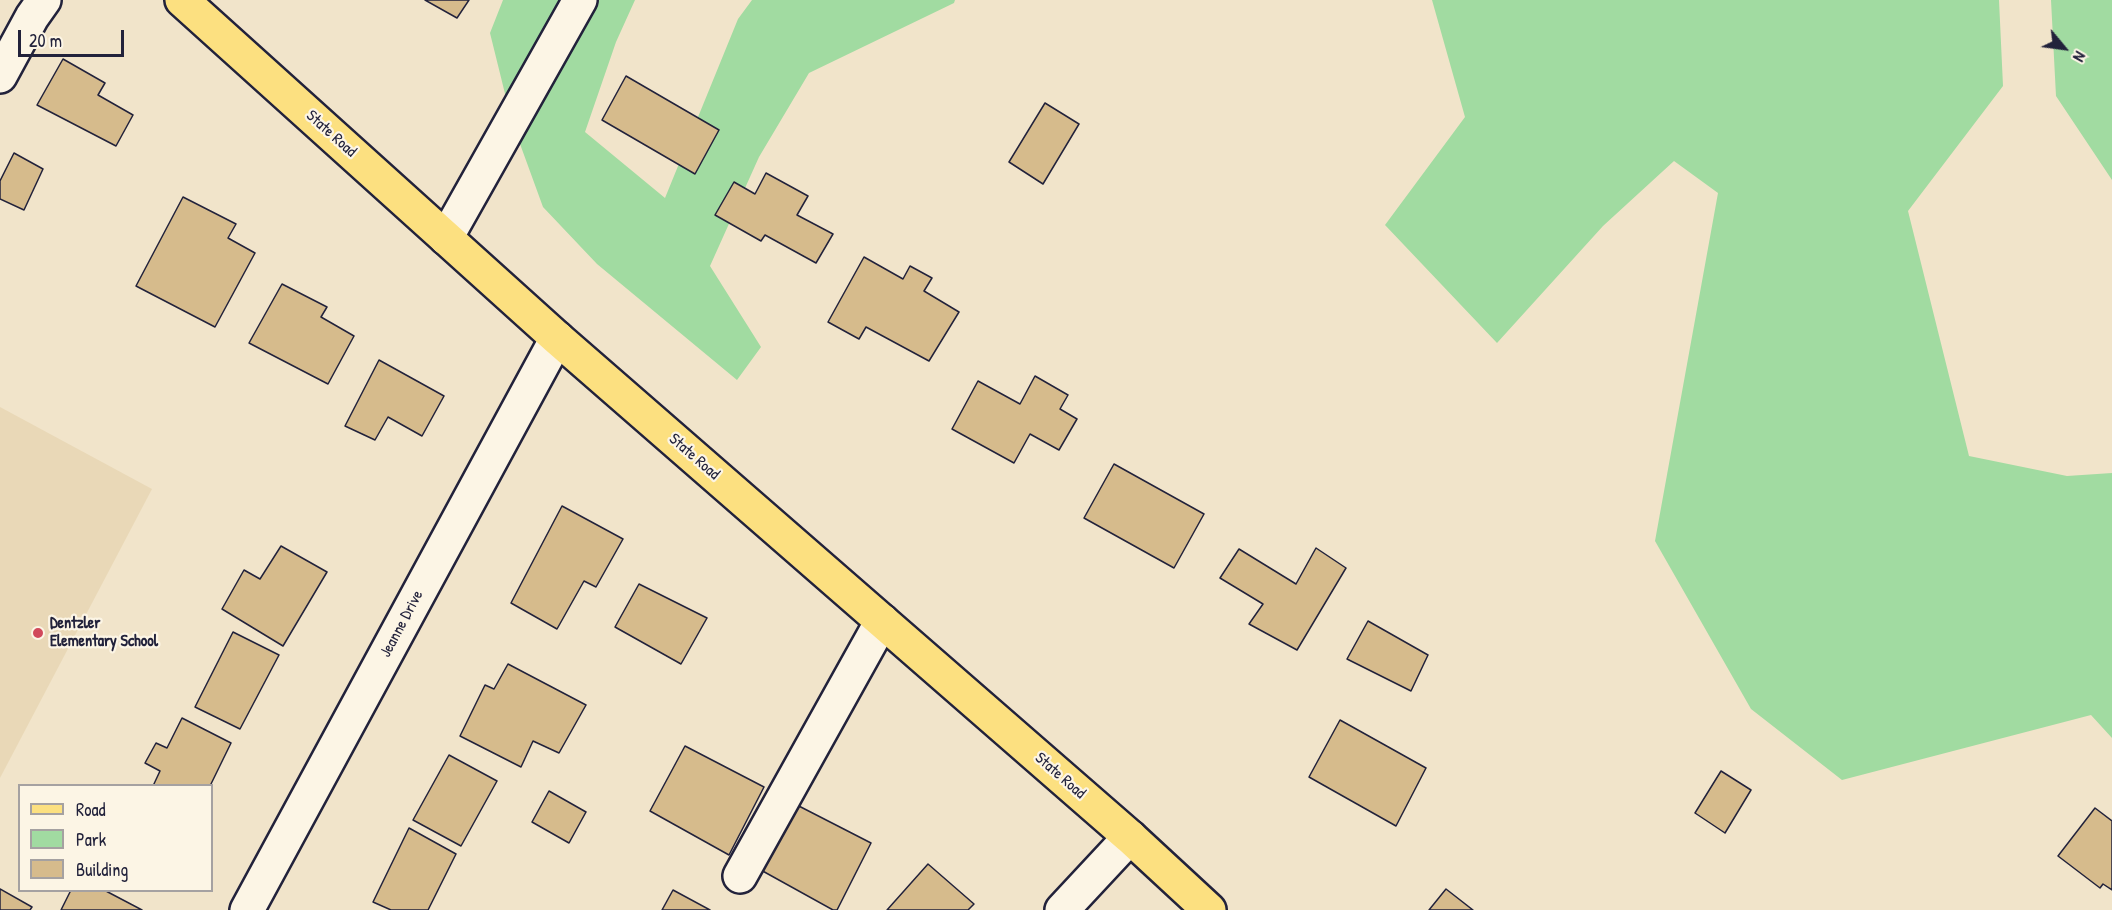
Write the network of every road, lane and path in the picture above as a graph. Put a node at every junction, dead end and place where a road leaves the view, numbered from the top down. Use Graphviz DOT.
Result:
graph roads {
  1 [pos="44,0"];
  2 [pos="182,0"];
  3 [pos="580,0"];
  4 [pos="0,76"];
  5 [pos="446,238"];
  6 [pos="557,338"];
  7 [pos="882,621"];
  8 [pos="1130,837"];
  9 [pos="740,876"];
  10 [pos="247,910"];
  11 [pos="1062,910"];
  12 [pos="1209,910"];
  1 -- 4 [label="street"];
  2 -- 5 [label="main road, State Road"];
  3 -- 5 [label="street"];
  5 -- 6 [label="main road, State Road"];
  6 -- 7 [label="main road, State Road"];
  6 -- 10 [label="street, Jeanne Drive"];
  7 -- 8 [label="main road, State Road"];
  7 -- 9 [label="street"];
  8 -- 11 [label="street"];
  8 -- 12 [label="main road, State Road"];
}
